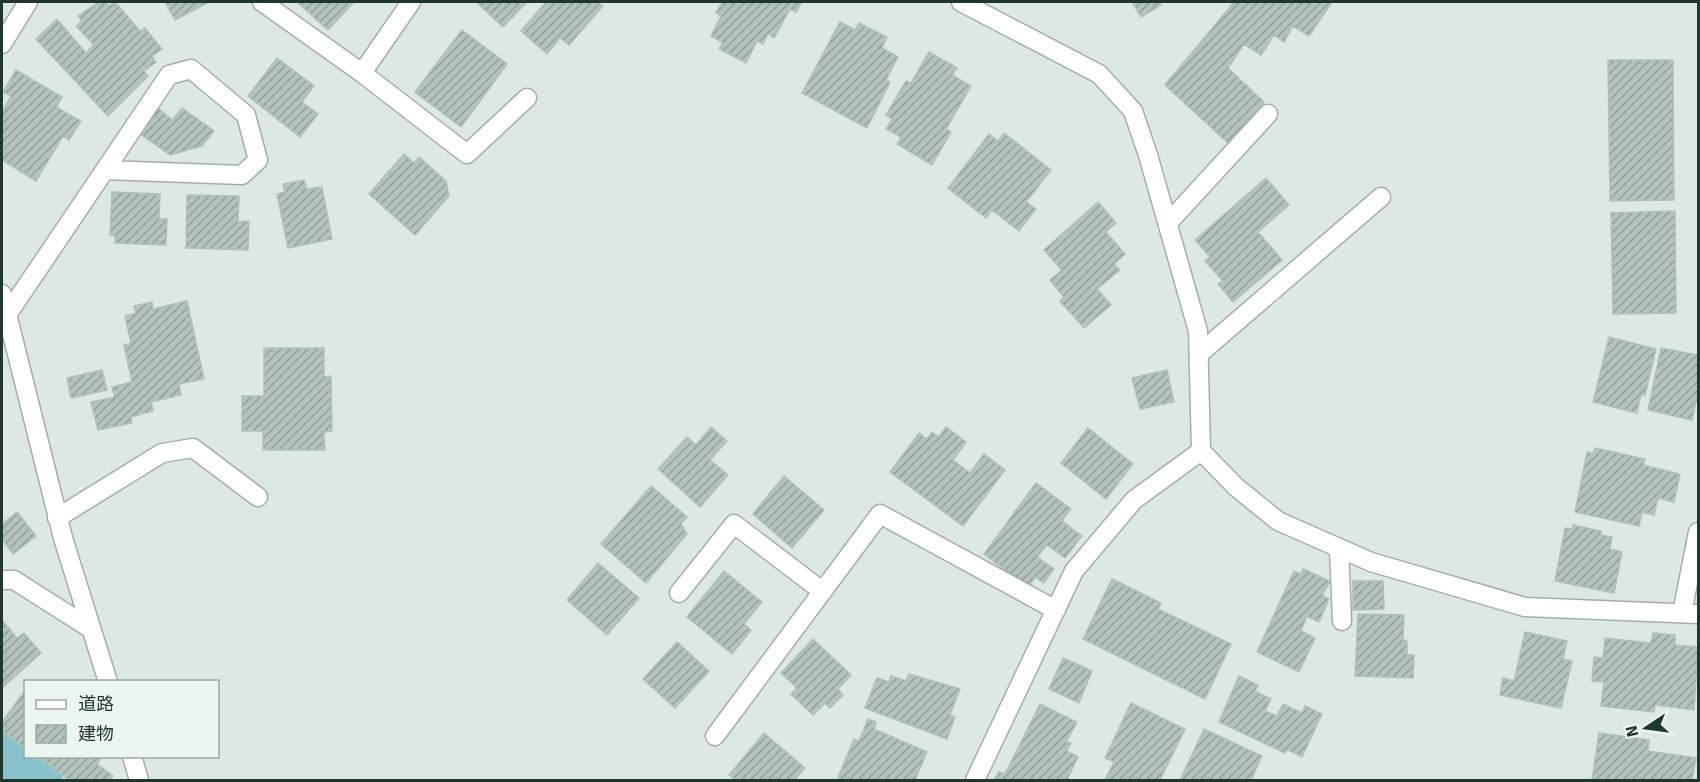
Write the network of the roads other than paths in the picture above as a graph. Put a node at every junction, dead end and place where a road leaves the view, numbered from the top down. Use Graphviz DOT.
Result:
graph roads {
  1 [pos="28,2"];
  2 [pos="262,2"];
  3 [pos="411,2"];
  4 [pos="960,2"];
  5 [pos="2,42"];
  6 [pos="362,73"];
  7 [pos="527,98"];
  8 [pos="1268,114"];
  9 [pos="105,170"];
  10 [pos="1382,197"];
  11 [pos="1168,223"];
  12 [pos="2,294"];
  13 [pos="7,315"];
  14 [pos="1199,354"];
  15 [pos="9,355"];
  16 [pos="1201,451"];
  17 [pos="258,497"];
  18 [pos="57,518"];
  19 [pos="1698,532"];
  20 [pos="1339,548"];
  21 [pos="2,580"];
  22 [pos="822,591"];
  23 [pos="679,593"];
  24 [pos="1056,610"];
  25 [pos="1690,613"];
  26 [pos="1342,621"];
  27 [pos="91,629"];
  28 [pos="108,680"];
  29 [pos="716,736"];
  30 [pos="133,758"];
  31 [pos="139,780"];
  32 [pos="975,780"];
  1 -- 5 [label="street"];
  2 -- 6 [label="street"];
  3 -- 6 [label="street"];
  4 -- 11 [label="street"];
  6 -- 7 [label="street"];
  8 -- 11 [label="street"];
  9 -- 9 [label="street"];
  9 -- 13 [label="street"];
  10 -- 14 [label="street"];
  11 -- 14 [label="street"];
  12 -- 13 [label="street"];
  13 -- 15 [label="street"];
  14 -- 16 [label="street"];
  15 -- 18 [label="street"];
  16 -- 20 [label="street"];
  16 -- 24 [label="street"];
  17 -- 18 [label="street"];
  18 -- 27 [label="street"];
  19 -- 25 [label="street"];
  20 -- 25 [label="street"];
  20 -- 26 [label="street"];
  21 -- 27 [label="street"];
  22 -- 23 [label="street"];
  22 -- 24 [label="street"];
  22 -- 29 [label="street"];
  24 -- 32 [label="street"];
  27 -- 28 [label="street"];
  30 -- 31 [label="street"];
}
